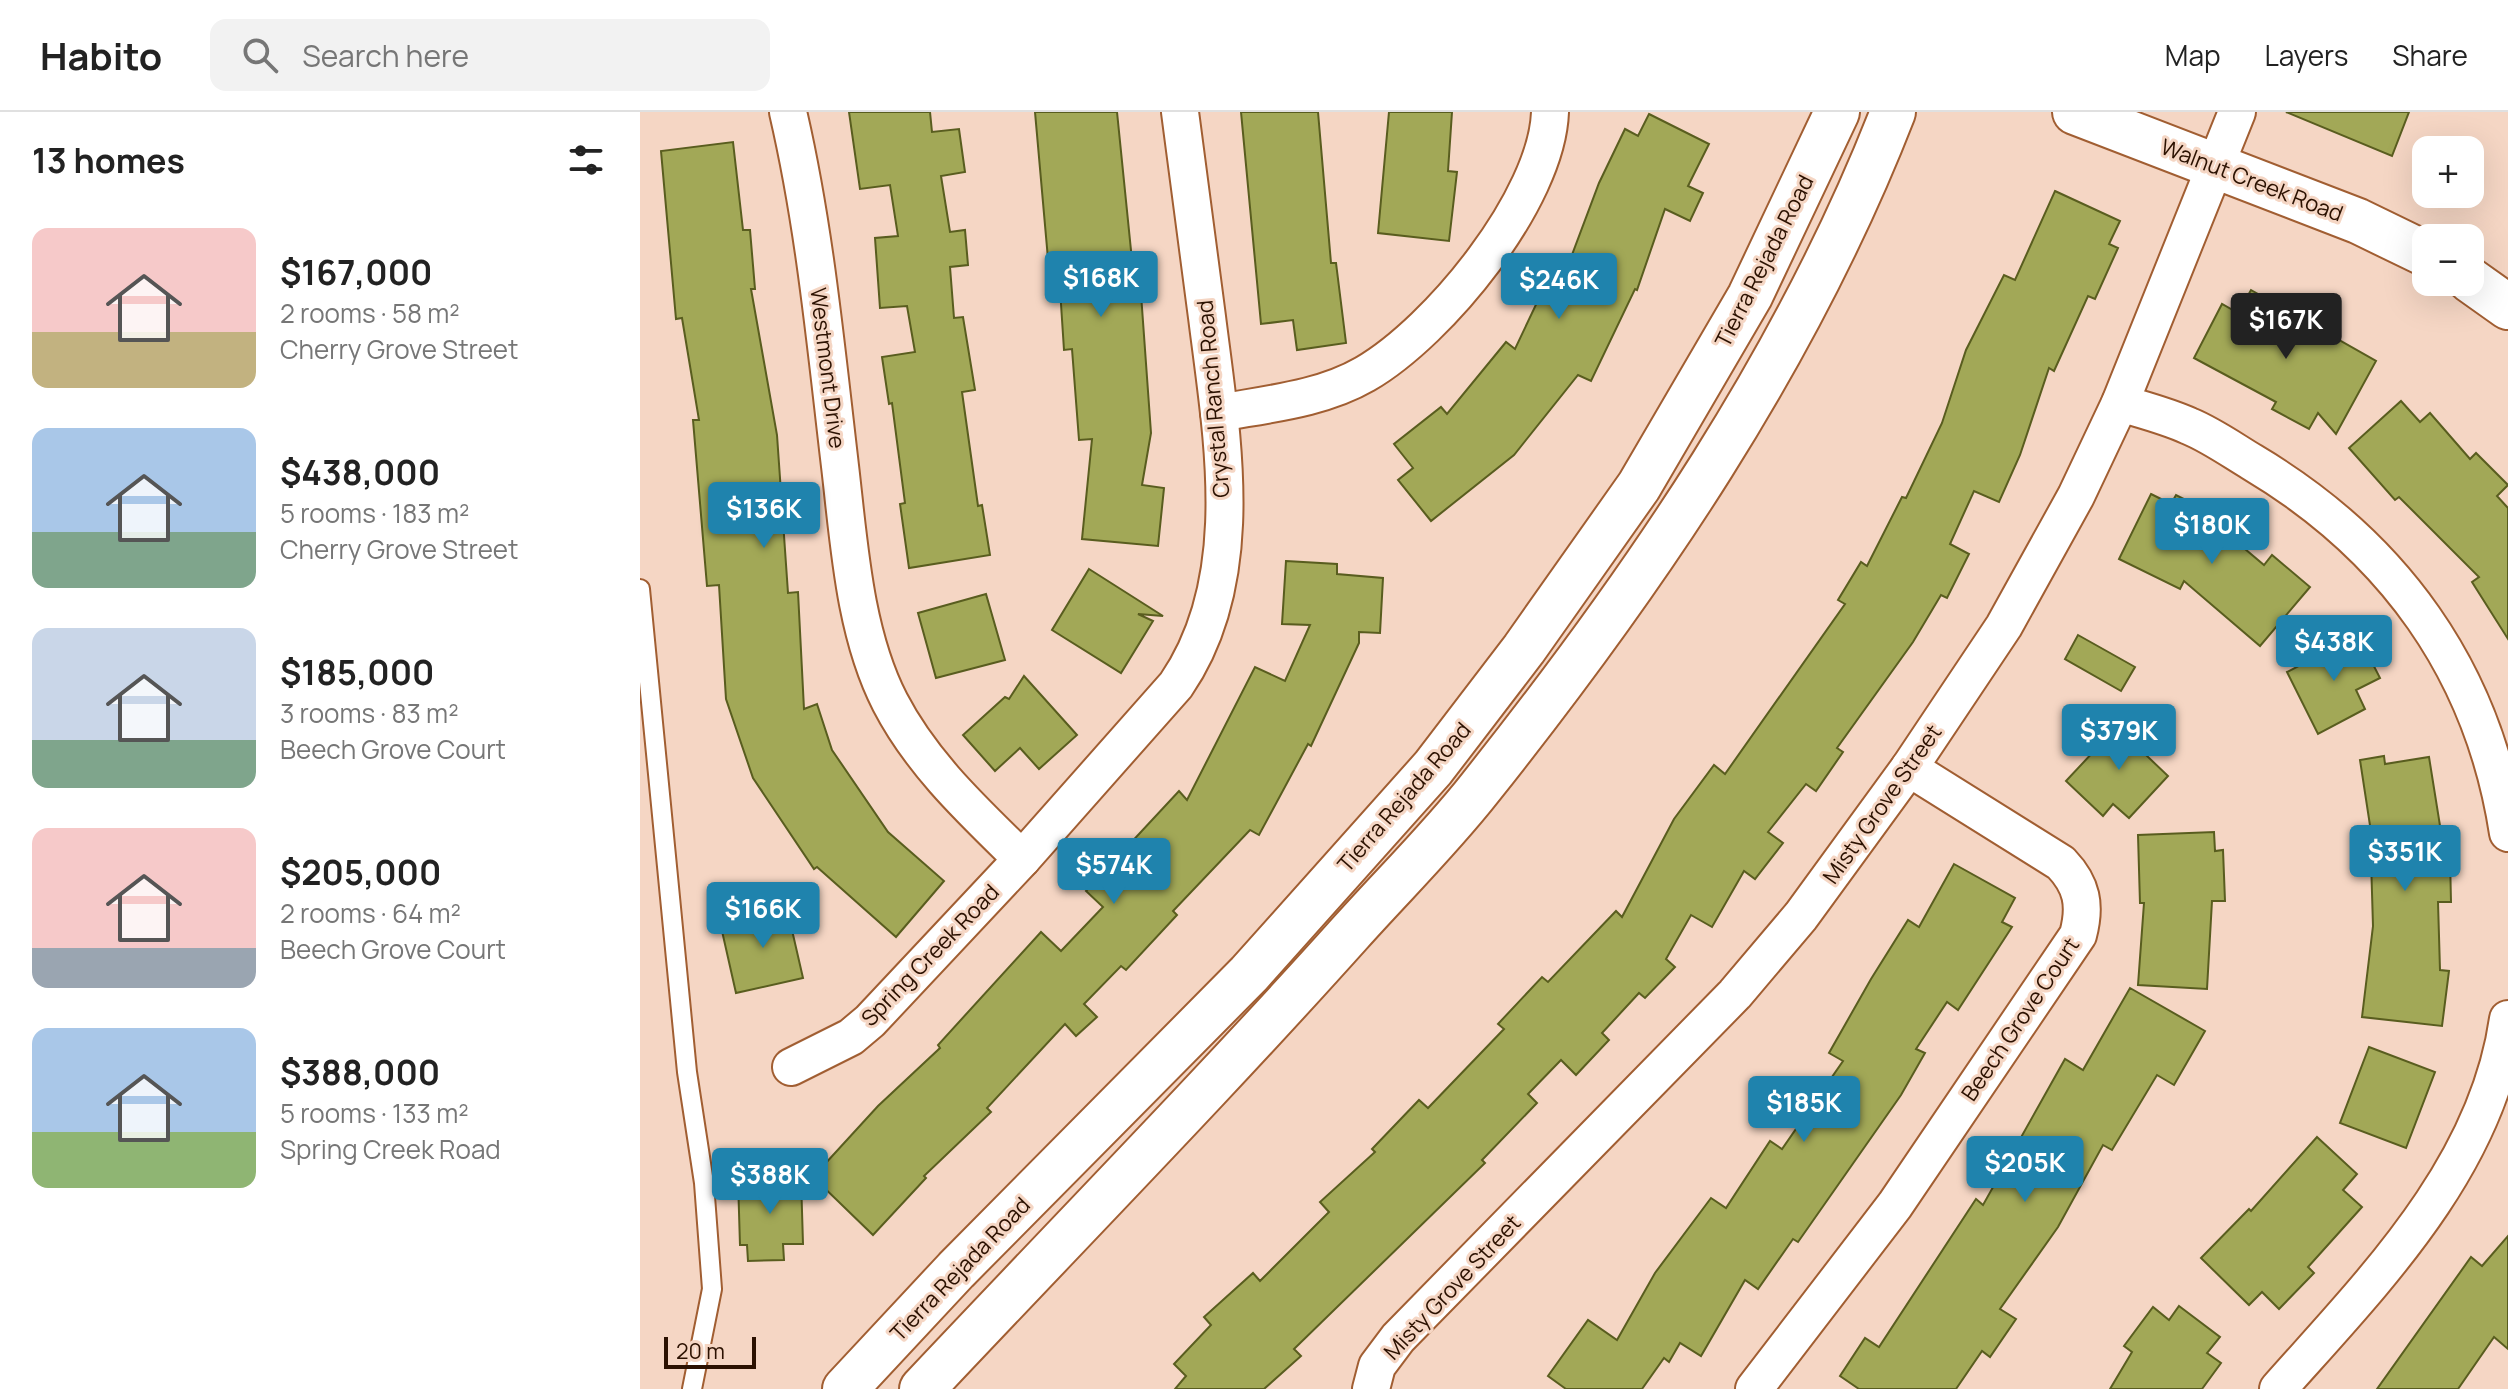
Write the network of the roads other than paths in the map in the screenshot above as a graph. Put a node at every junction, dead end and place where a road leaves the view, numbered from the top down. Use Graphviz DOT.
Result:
graph roads {
  1 [pos="788,112"];
  2 [pos="1180,112"];
  3 [pos="1550,112"];
  4 [pos="1837,112"];
  5 [pos="1893,112"];
  6 [pos="2075,112"];
  7 [pos="2237,112"];
  8 [pos="2217,167"];
  9 [pos="2412,247"];
  10 [pos="2484,290"];
  11 [pos="2508,307"];
  12 [pos="2120,403"];
  13 [pos="1219,413"];
  14 [pos="640,589"];
  15 [pos="1909,768"];
  16 [pos="2508,833"];
  17 [pos="1022,859"];
  18 [pos="2508,1019"];
  19 [pos="791,1067"];
  20 [pos="692,1389"];
  21 [pos="845,1389"];
  22 [pos="922,1389"];
  23 [pos="1371,1389"];
  24 [pos="1754,1389"];
  25 [pos="2278,1389"];
  1 -- 17 [label="street, Westmont Drive"];
  2 -- 13 [label="street, Crystal Ranch Road"];
  3 -- 13 [label="street"];
  4 -- 21 [label="main road, Tierra Rejada Road"];
  5 -- 22 [label="main road"];
  6 -- 8 [label="main road, Walnut Creek Road"];
  7 -- 8 [label="street, Misty Grove Street"];
  8 -- 9 [label="main road, Walnut Creek Road"];
  8 -- 12 [label="street, Misty Grove Street"];
  10 -- 11 [label="main road"];
  12 -- 15 [label="street, Misty Grove Street"];
  12 -- 16 [label="street"];
  13 -- 17 [label="street, Crystal Ranch Road"];
  14 -- 20 [label="lane"];
  15 -- 23 [label="street, Misty Grove Street"];
  15 -- 24 [label="street, Beech Grove Court"];
  17 -- 19 [label="street, Spring Creek Road"];
  18 -- 25 [label="street"];
}
